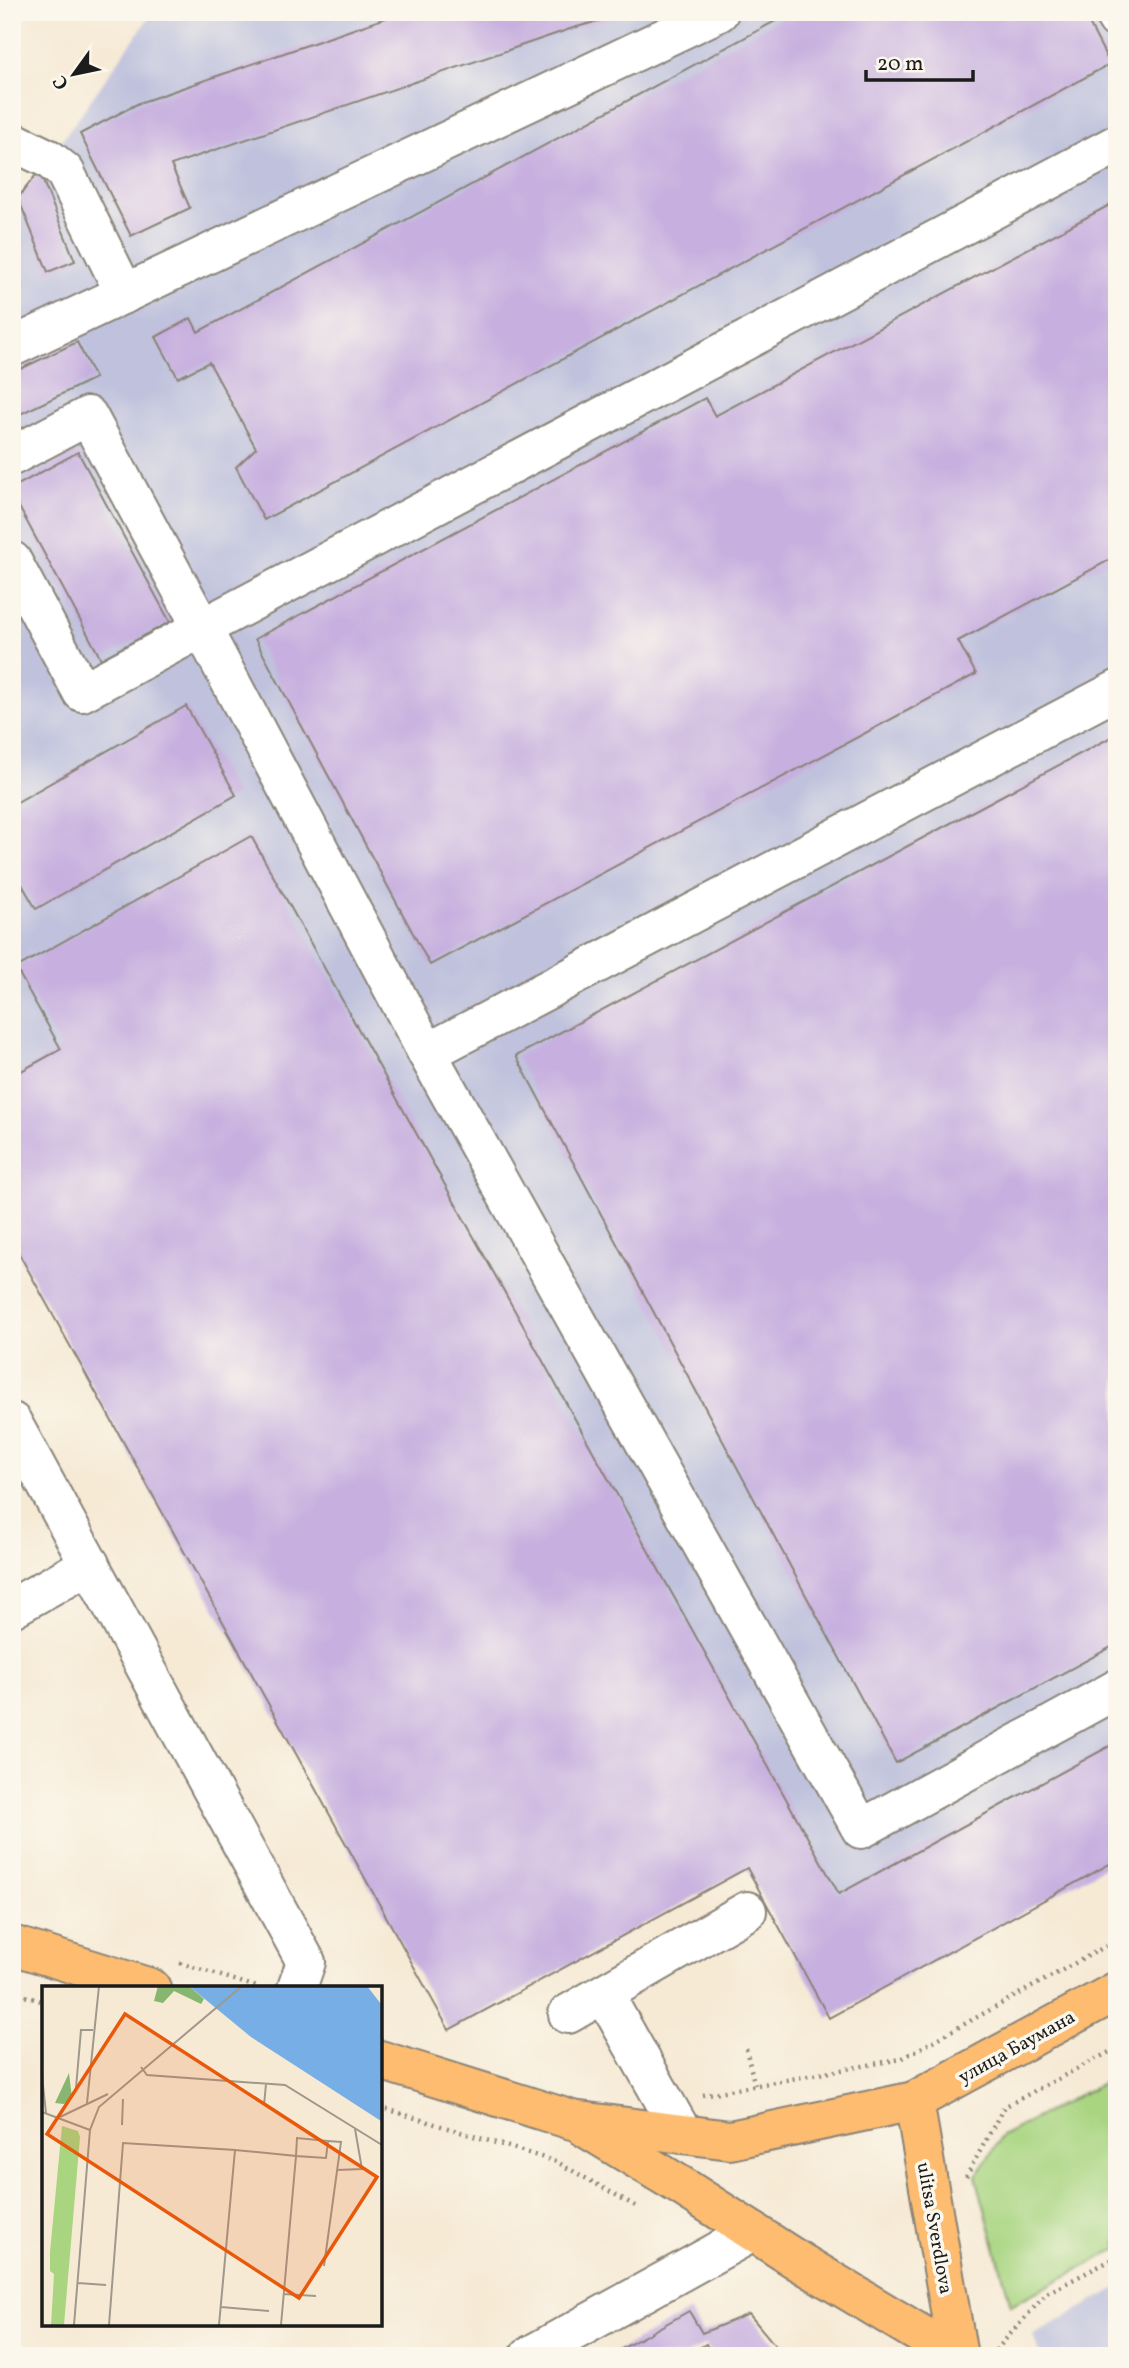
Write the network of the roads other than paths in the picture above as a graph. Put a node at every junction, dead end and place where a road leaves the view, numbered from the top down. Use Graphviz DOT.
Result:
graph roads {
  1 [pos="719,12"];
  2 [pos="1113,12"];
  3 [pos="1117,19"];
  4 [pos="12,141"];
  5 [pos="1117,145"];
  6 [pos="125,294"];
  7 [pos="12,347"];
  8 [pos="12,456"];
  9 [pos="12,561"];
  10 [pos="202,628"];
  11 [pos="1117,690"];
  12 [pos="428,1053"];
  13 [pos="12,1422"];
  14 [pos="90,1564"];
  15 [pos="12,1608"];
  16 [pos="1117,1689"];
  17 [pos="747,1911"];
  18 [pos="12,1945"];
  19 [pos="145,1986"];
  20 [pos="298,1986"];
  21 [pos="1117,1991"];
  22 [pos="604,1994"];
  23 [pos="568,2014"];
  24 [pos="382,2061"];
  25 [pos="914,2101"];
  26 [pos="572,2120"];
  27 [pos="683,2134"];
  28 [pos="753,2232"];
  29 [pos="529,2356"];
  30 [pos="957,2356"];
  1 -- 6 [label="lane"];
  2 -- 3 [label="lane"];
  4 -- 6 [label="lane"];
  5 -- 10 [label="lane"];
  6 -- 7 [label="lane"];
  8 -- 10 [label="lane"];
  9 -- 10 [label="lane"];
  10 -- 12 [label="lane"];
  11 -- 12 [label="lane"];
  12 -- 16 [label="lane"];
  13 -- 14 [label="lane"];
  14 -- 15 [label="lane"];
  14 -- 20 [label="lane"];
  17 -- 22 [label="lane"];
  18 -- 19 [label="main road"];
  21 -- 25 [label="main road, улица Баумана"];
  22 -- 23 [label="lane"];
  22 -- 27 [label="lane"];
  24 -- 26 [label="main road"];
  25 -- 27 [label="main road, улица Баумана"];
  25 -- 30 [label="main road, ulitsa Sverdlova"];
  26 -- 27 [label="main road, улица Баумана"];
  26 -- 28 [label="main road"];
  28 -- 29 [label="lane"];
  28 -- 30 [label="main road"];
}
